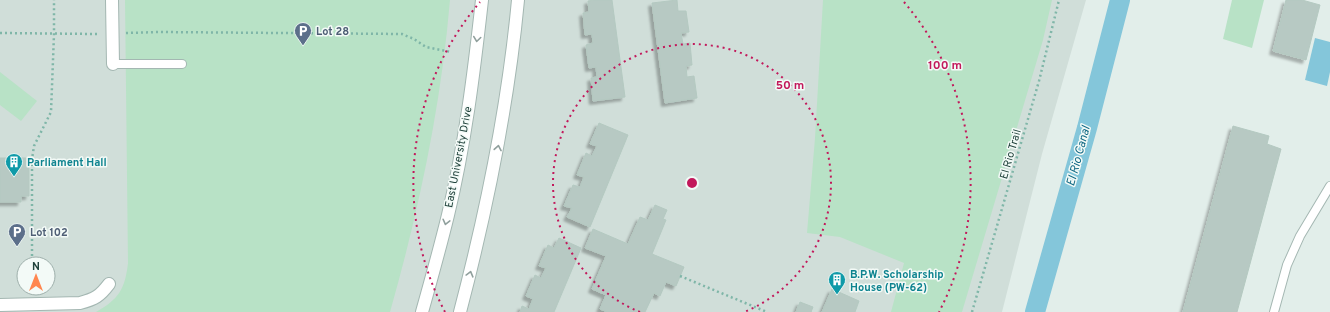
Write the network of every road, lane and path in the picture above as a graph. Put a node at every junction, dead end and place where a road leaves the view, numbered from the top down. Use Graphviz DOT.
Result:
graph roads {
  1 [pos="54,0"];
  2 [pos="112,0"];
  3 [pos="482,0"];
  4 [pos="518,0"];
  5 [pos="1059,0"];
  6 [pos="0,33"];
  7 [pos="54,34"];
  8 [pos="113,34"];
  9 [pos="451,52"];
  10 [pos="113,64"];
  11 [pos="182,64"];
  12 [pos="1330,186"];
  13 [pos="32,256"];
  14 [pos="680,276"];
  15 [pos="109,284"];
  16 [pos="0,305"];
  17 [pos="422,312"];
  18 [pos="460,312"];
  19 [pos="767,312"];
  20 [pos="972,312"];
  21 [pos="1274,312"];
  1 -- 7 [label="path"];
  2 -- 8 [label="street"];
  3 -- 17 [label="street, East University Drive, one-way"];
  18 -- 4 [label="street, one-way"];
  5 -- 20 [label="path, El Rio Trail"];
  6 -- 7 [label="path"];
  7 -- 8 [label="path"];
  7 -- 13 [label="path"];
  8 -- 9 [label="path"];
  8 -- 10 [label="street"];
  10 -- 11 [label="lane"];
  12 -- 21 [label="lane"];
  14 -- 19 [label="path"];
  15 -- 16 [label="street"];
}
